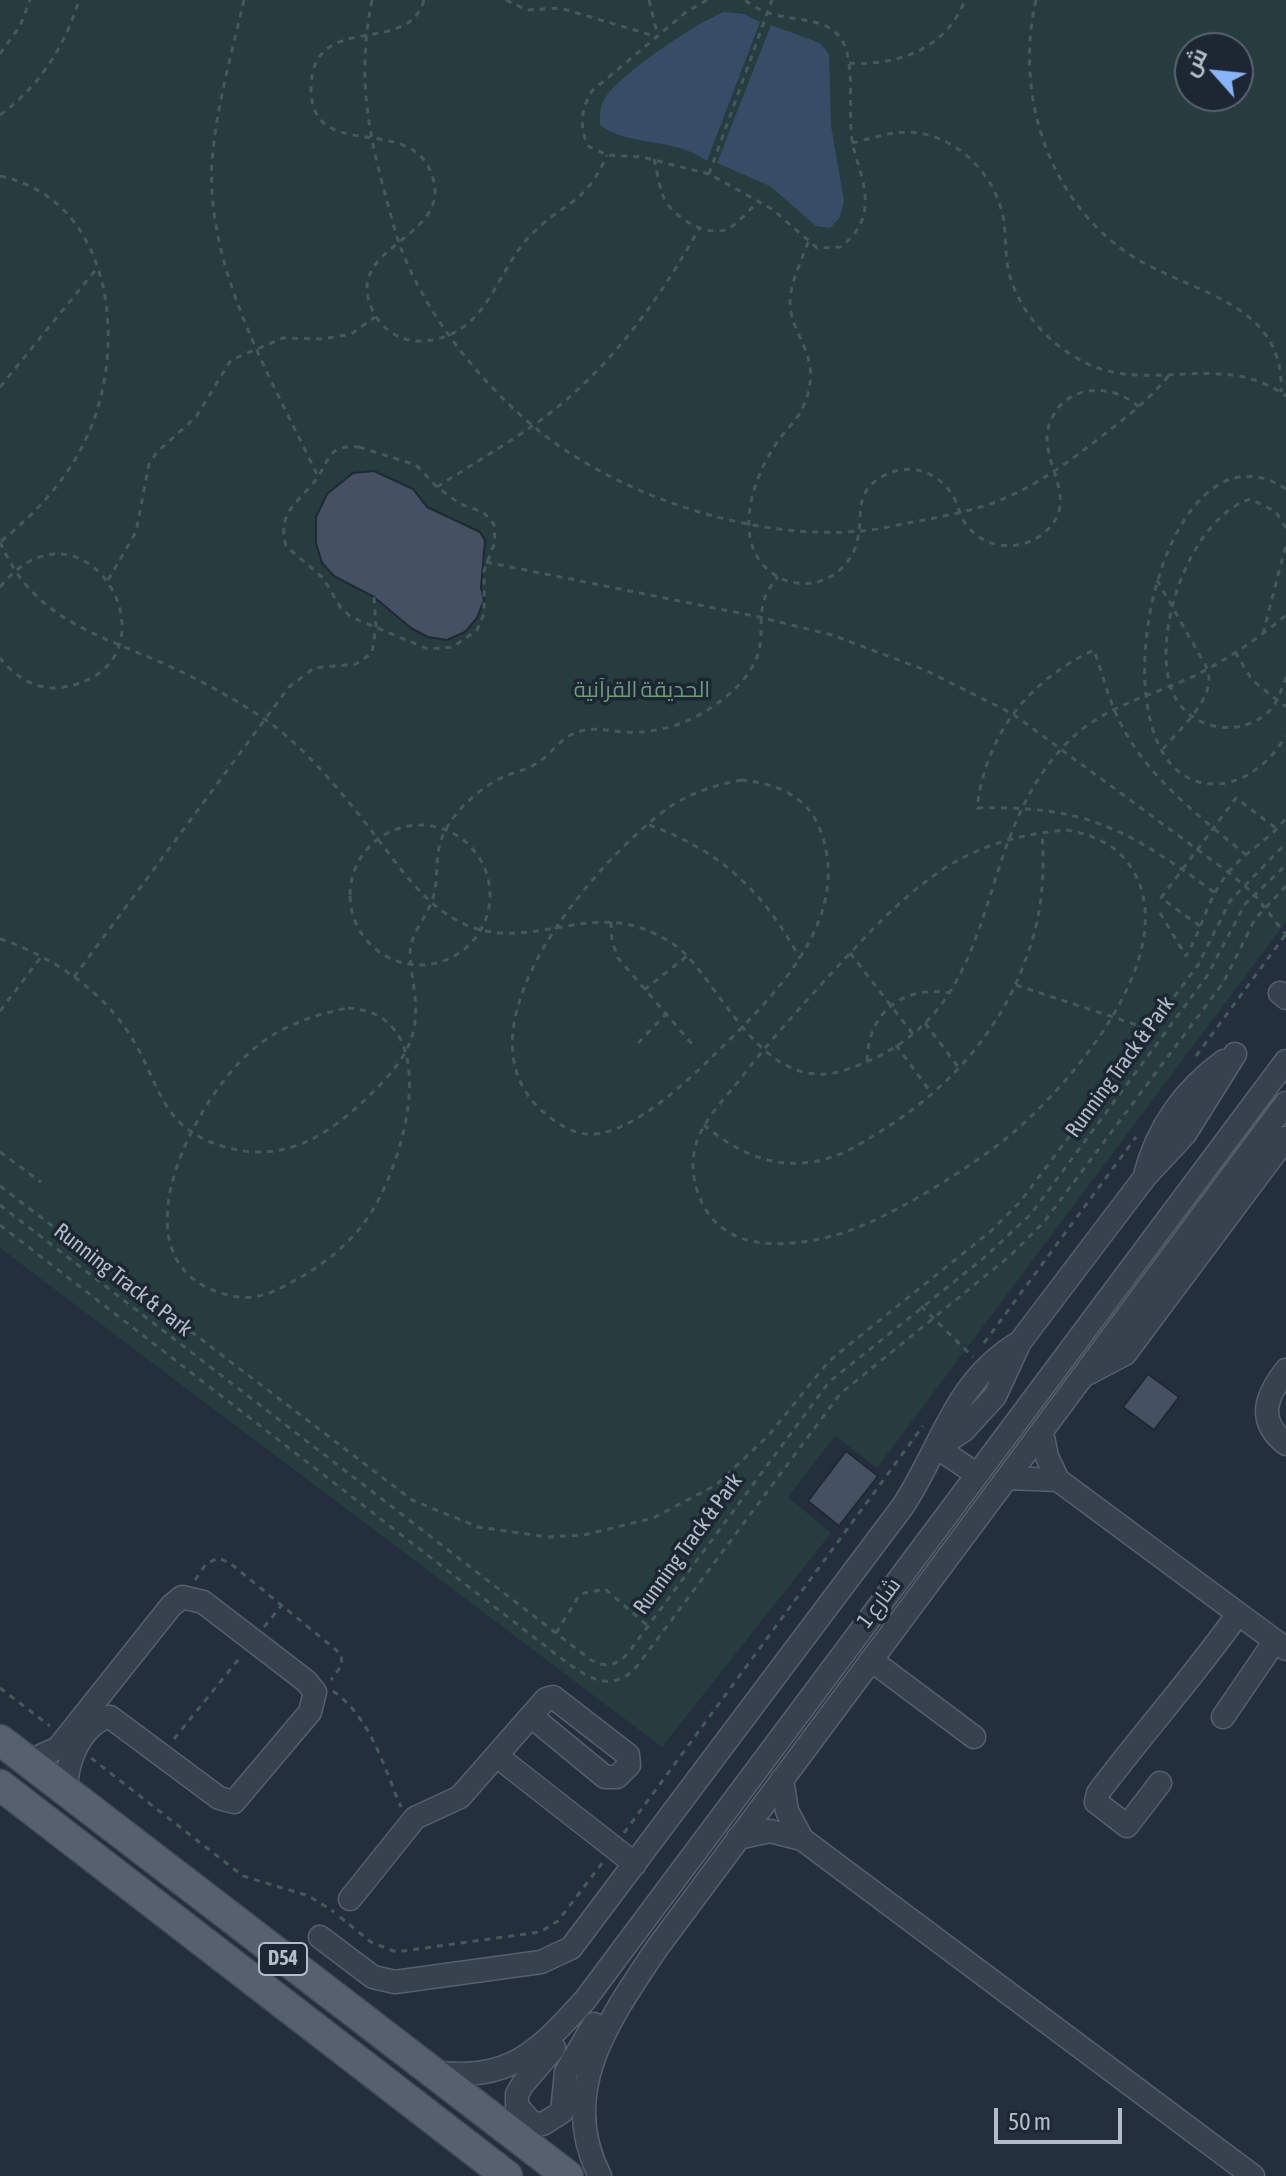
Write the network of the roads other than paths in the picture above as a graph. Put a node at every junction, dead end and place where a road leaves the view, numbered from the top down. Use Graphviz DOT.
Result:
graph roads {
  1 [pos="1286,1061"];
  2 [pos="1286,1103"];
  3 [pos="1286,1138"];
  4 [pos="1145,1177"];
  5 [pos="1020,1342"];
  6 [pos="1286,1370"];
  7 [pos="1082,1376"];
  8 [pos="1042,1432"];
  9 [pos="1286,1444"];
  10 [pos="938,1448"];
  11 [pos="976,1474"];
  12 [pos="1007,1478"];
  13 [pos="1058,1480"];
  14 [pos="1238,1614"];
  15 [pos="1281,1645"];
  16 [pos="871,1660"];
  17 [pos="531,1716"];
  18 [pos="1223,1717"];
  19 [pos="974,1737"];
  20 [pos="729,1739"];
  21 [pos="71,1743"];
  22 [pos="8,1752"];
  23 [pos="498,1757"];
  24 [pos="760,1763"];
  25 [pos="782,1779"];
  26 [pos="1160,1783"];
  27 [pos="0,1785"];
  28 [pos="68,1793"];
  29 [pos="108,1825"];
  30 [pos="738,1838"];
  31 [pos="802,1839"];
  32 [pos="635,1864"];
  33 [pos="350,1899"];
  34 [pos="333,1947"];
  35 [pos="657,1948"];
  36 [pos="298,1969"];
  37 [pos="330,1994"];
  38 [pos="585,2000"];
  39 [pos="428,2071"];
  40 [pos="507,2176"];
  41 [pos="568,2176"];
  42 [pos="600,2176"];
  43 [pos="1253,2176"];
  1 -- 11 [label="street, شارع 1"];
  2 -- 7 [label="street, شارع 1"];
  3 -- 7 [label="street"];
  4 -- 4 [label="street"];
  4 -- 5 [label="street"];
  5 -- 10 [label="street"];
  5 -- 10 [label="street"];
  6 -- 9 [label="street"];
  7 -- 8 [label="street, شارع 1"];
  8 -- 12 [label="street, شارع 1"];
  8 -- 13 [label="street"];
  10 -- 11 [label="street"];
  10 -- 20 [label="street"];
  11 -- 24 [label="street, شارع 1"];
  12 -- 13 [label="street"];
  12 -- 16 [label="street, شارع 1"];
  13 -- 14 [label="street"];
  14 -- 15 [label="street"];
  14 -- 26 [label="street"];
  15 -- 18 [label="street"];
  16 -- 19 [label="street"];
  16 -- 25 [label="street, شارع 1"];
  17 -- 23 [label="street"];
  20 -- 24 [label="street"];
  20 -- 32 [label="street"];
  21 -- 21 [label="street"];
  21 -- 22 [label="street"];
  21 -- 28 [label="street"];
  22 -- 28 [label="main road, D54"];
  22 -- 29 [label="main road"];
  23 -- 32 [label="street"];
  23 -- 33 [label="street"];
  24 -- 38 [label="street, شارع 1"];
  25 -- 30 [label="street, شارع 1"];
  25 -- 31 [label="street"];
  27 -- 40 [label="main road, D54"];
  28 -- 29 [label="main road, D54"];
  29 -- 36 [label="main road, D54"];
  30 -- 31 [label="street"];
  30 -- 35 [label="street, شارع 1"];
  31 -- 43 [label="street"];
  32 -- 34 [label="street"];
  34 -- 36 [label="street"];
  34 -- 37 [label="street"];
  35 -- 38 [label="street"];
  35 -- 42 [label="street, شارع 1"];
  36 -- 37 [label="main road, D54"];
  37 -- 39 [label="main road, D54"];
  38 -- 39 [label="street, شارع 1"];
  39 -- 41 [label="main road, D54"];
}
